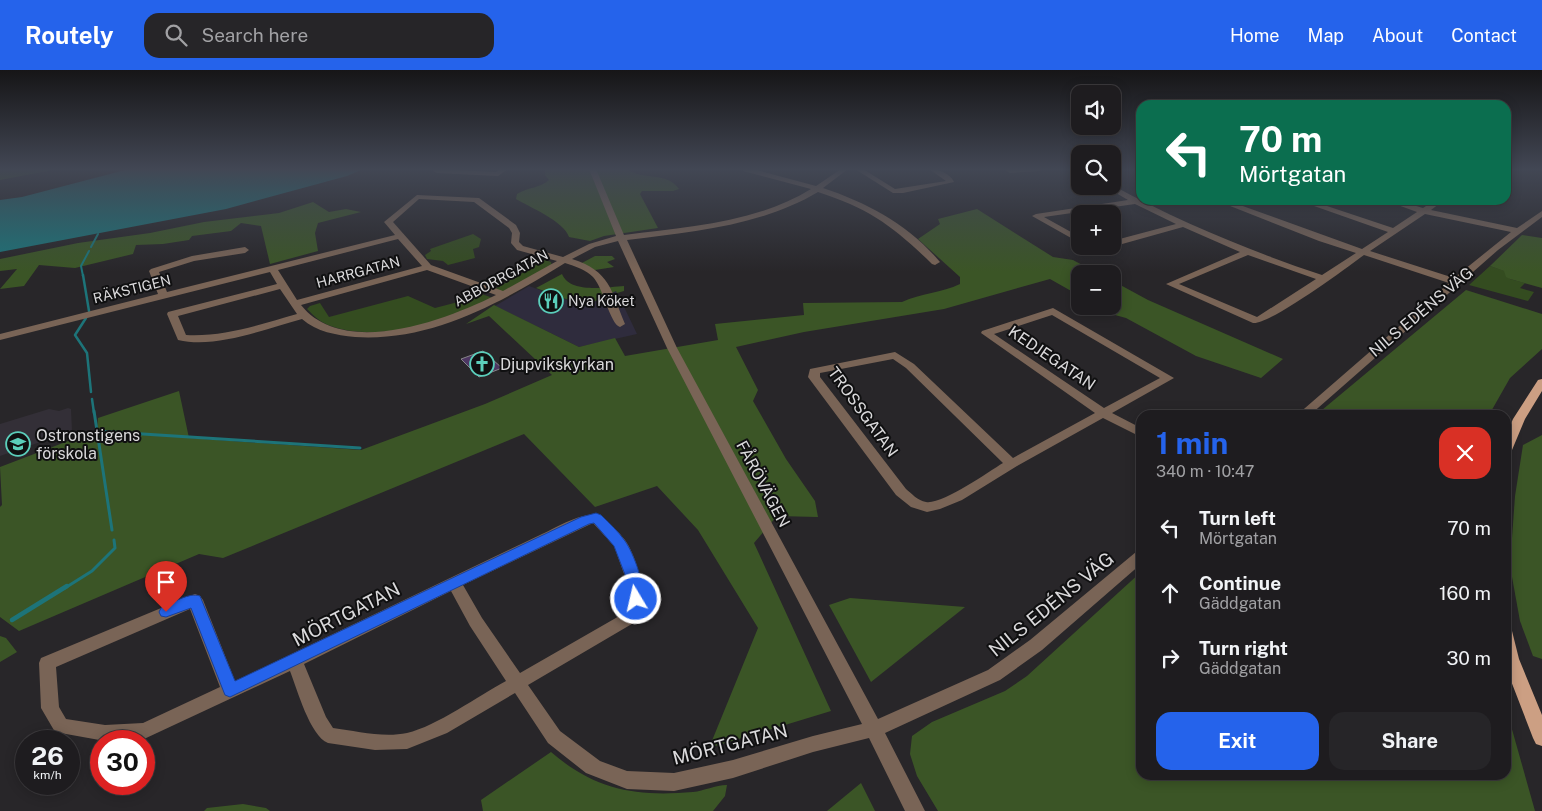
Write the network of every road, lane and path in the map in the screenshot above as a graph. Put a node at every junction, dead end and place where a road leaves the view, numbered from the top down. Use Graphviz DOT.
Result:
graph roads {
  1 [pos="410,204"];
  2 [pos="481,204"];
  3 [pos="607,204"];
  4 [pos="789,204"];
  5 [pos="855,204"];
  6 [pos="1140,205"];
  7 [pos="1231,205"];
  8 [pos="1316,205"];
  9 [pos="1406,205"];
  10 [pos="1432,205"];
  11 [pos="1424,210"];
  12 [pos="1071,211"];
  13 [pos="1542,213"];
  14 [pos="1183,225"];
  15 [pos="1394,231"];
  16 [pos="1519,231"];
  17 [pos="1071,235"];
  18 [pos="399,236"];
  19 [pos="622,239"];
  20 [pos="1121,242"];
  21 [pos="244,250"];
  22 [pos="1248,252"];
  23 [pos="1362,253"];
  24 [pos="564,260"];
  25 [pos="936,262"];
  26 [pos="428,267"];
  27 [pos="272,268"];
  28 [pos="1324,279"];
  29 [pos="1456,282"];
  30 [pos="282,285"];
  31 [pos="504,294"];
  32 [pos="163,296"];
  33 [pos="294,304"];
  34 [pos="304,315"];
  35 [pos="620,324"];
  36 [pos="0,336"];
  37 [pos="1542,382"];
  38 [pos="1309,410"];
  39 [pos="1104,414"];
  40 [pos="1136,430"];
  41 [pos="1511,438"];
  42 [pos="1012,464"];
  43 [pos="1136,560"];
  44 [pos="455,584"];
  45 [pos="1511,659"];
  46 [pos="294,661"];
  47 [pos="517,682"];
  48 [pos="230,690"];
  49 [pos="874,728"];
  50 [pos="1542,738"];
  51 [pos="915,811"];
  1 -- 18 [label="street"];
  2 -- 24 [label="street"];
  3 -- 19 [label="street, FÅRÖVÄGEN"];
  4 -- 19 [label="street, ABBORRGATAN"];
  5 -- 25 [label="street"];
  6 -- 14 [label="street"];
  7 -- 23 [label="street"];
  8 -- 15 [label="street"];
  9 -- 11 [label="street"];
  10 -- 11 [label="street"];
  11 -- 15 [label="street"];
  11 -- 16 [label="street"];
  12 -- 17 [label="street"];
  13 -- 16 [label="street, NILS EDÉNS VÄG"];
  14 -- 20 [label="street"];
  14 -- 22 [label="street"];
  15 -- 23 [label="street"];
  16 -- 29 [label="street, NILS EDÉNS VÄG"];
  18 -- 26 [label="street"];
  18 -- 27 [label="street, RÄKSTIGEN"];
  19 -- 24 [label="street, ABBORRGATAN"];
  19 -- 49 [label="street, FÅRÖVÄGEN"];
  21 -- 32 [label="street"];
  22 -- 28 [label="street"];
  22 -- 28 [label="street"];
  23 -- 28 [label="street"];
  23 -- 29 [label="street"];
  24 -- 31 [label="street, ABBORRGATAN"];
  24 -- 35 [label="street, ABBORRGATAN"];
  26 -- 31 [label="street"];
  26 -- 33 [label="street, HARRGATAN"];
  27 -- 30 [label="street, ABBORRGATAN"];
  27 -- 32 [label="street, RÄKSTIGEN"];
  29 -- 38 [label="street, NILS EDÉNS VÄG"];
  30 -- 33 [label="street, ABBORRGATAN"];
  30 -- 34 [label="street"];
  31 -- 34 [label="street, ABBORRGATAN"];
  32 -- 36 [label="street, RÄKSTIGEN"];
  33 -- 34 [label="street, ABBORRGATAN"];
  37 -- 41 [label="main road"];
  39 -- 39 [label="street, KEDJEGATAN"];
  39 -- 40 [label="street, KEDJEGATAN"];
  39 -- 42 [label="street, TROSSGATAN"];
  42 -- 42 [label="street, TROSSGATAN"];
  43 -- 49 [label="street, NILS EDÉNS VÄG"];
  44 -- 46 [label="street, MÖRTGATAN"];
  44 -- 47 [label="street, MÖRTGATAN"];
  44 -- 47 [label="street, MÖRTGATAN"];
  45 -- 50 [label="main road"];
  46 -- 47 [label="street, MÖRTGATAN"];
  46 -- 48 [label="street"];
  47 -- 49 [label="street, MÖRTGATAN"];
  48 -- 48 [label="street"];
  49 -- 51 [label="street, FÅRÖVÄGEN"];
}
